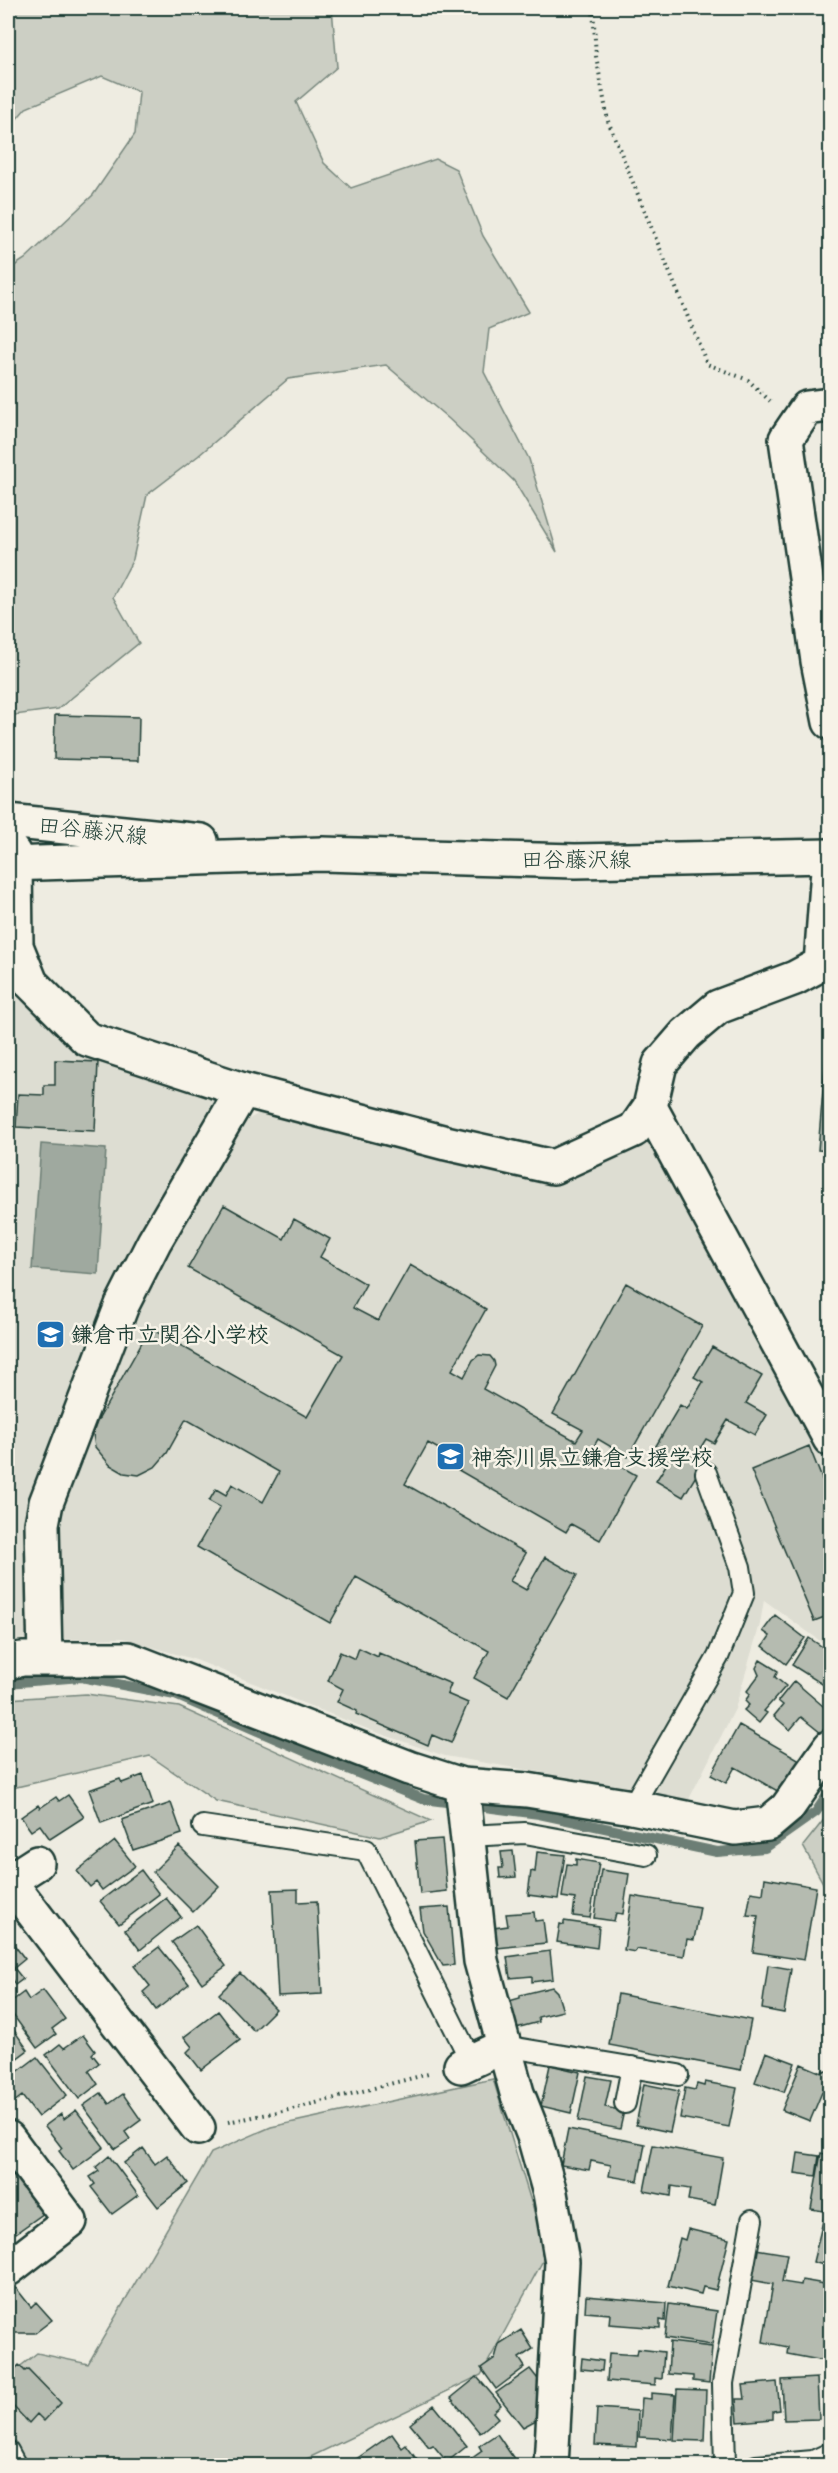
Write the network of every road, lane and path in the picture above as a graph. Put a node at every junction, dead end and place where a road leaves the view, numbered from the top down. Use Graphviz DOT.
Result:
graph roads {
  1 [pos="593,8"];
  2 [pos="831,405"];
  3 [pos="794,428"];
  4 [pos="831,722"];
  5 [pos="8,820"];
  6 [pos="322,854"];
  7 [pos="830,856"];
  8 [pos="10,858"];
  9 [pos="243,1090"];
  10 [pos="650,1107"];
  11 [pos="831,1439"];
  12 [pos="705,1473"];
  13 [pos="45,1659"];
  14 [pos="8,1662"];
  15 [pos="831,1748"];
  16 [pos="462,1785"];
  17 [pos="632,1807"];
  18 [pos="203,1826"];
  19 [pos="467,1836"];
  20 [pos="646,1855"];
  21 [pos="37,1863"];
  22 [pos="8,1882"];
  23 [pos="504,2046"];
  24 [pos="466,2063"];
  25 [pos="633,2067"];
  26 [pos="678,2075"];
  27 [pos="625,2103"];
  28 [pos="198,2128"];
  29 [pos="8,2138"];
  30 [pos="752,2220"];
  31 [pos="8,2269"];
  32 [pos="8,2451"];
  33 [pos="831,2453"];
  34 [pos="16,2466"];
  35 [pos="551,2466"];
  36 [pos="725,2466"];
  37 [pos="756,2466"];
  1 -- 3 [label="path"];
  2 -- 3 [label="street"];
  3 -- 4 [label="street"];
  5 -- 6 [label="street, 田谷藤沢線"];
  6 -- 7 [label="street, 田谷藤沢線"];
  6 -- 8 [label="street, 田谷藤沢線"];
  7 -- 10 [label="street"];
  8 -- 9 [label="street"];
  9 -- 10 [label="street"];
  9 -- 13 [label="street"];
  10 -- 11 [label="street"];
  12 -- 17 [label="lane"];
  13 -- 14 [label="street"];
  13 -- 16 [label="street"];
  15 -- 17 [label="street"];
  16 -- 17 [label="street"];
  16 -- 19 [label="street"];
  18 -- 24 [label="lane"];
  19 -- 20 [label="lane"];
  19 -- 23 [label="street"];
  21 -- 22 [label="street"];
  22 -- 28 [label="street"];
  23 -- 24 [label="street"];
  23 -- 25 [label="lane"];
  23 -- 35 [label="street"];
  24 -- 28 [label="path"];
  25 -- 26 [label="lane"];
  25 -- 27 [label="lane"];
  29 -- 31 [label="street"];
  30 -- 36 [label="lane"];
  32 -- 34 [label="lane"];
  33 -- 37 [label="lane"];
}
